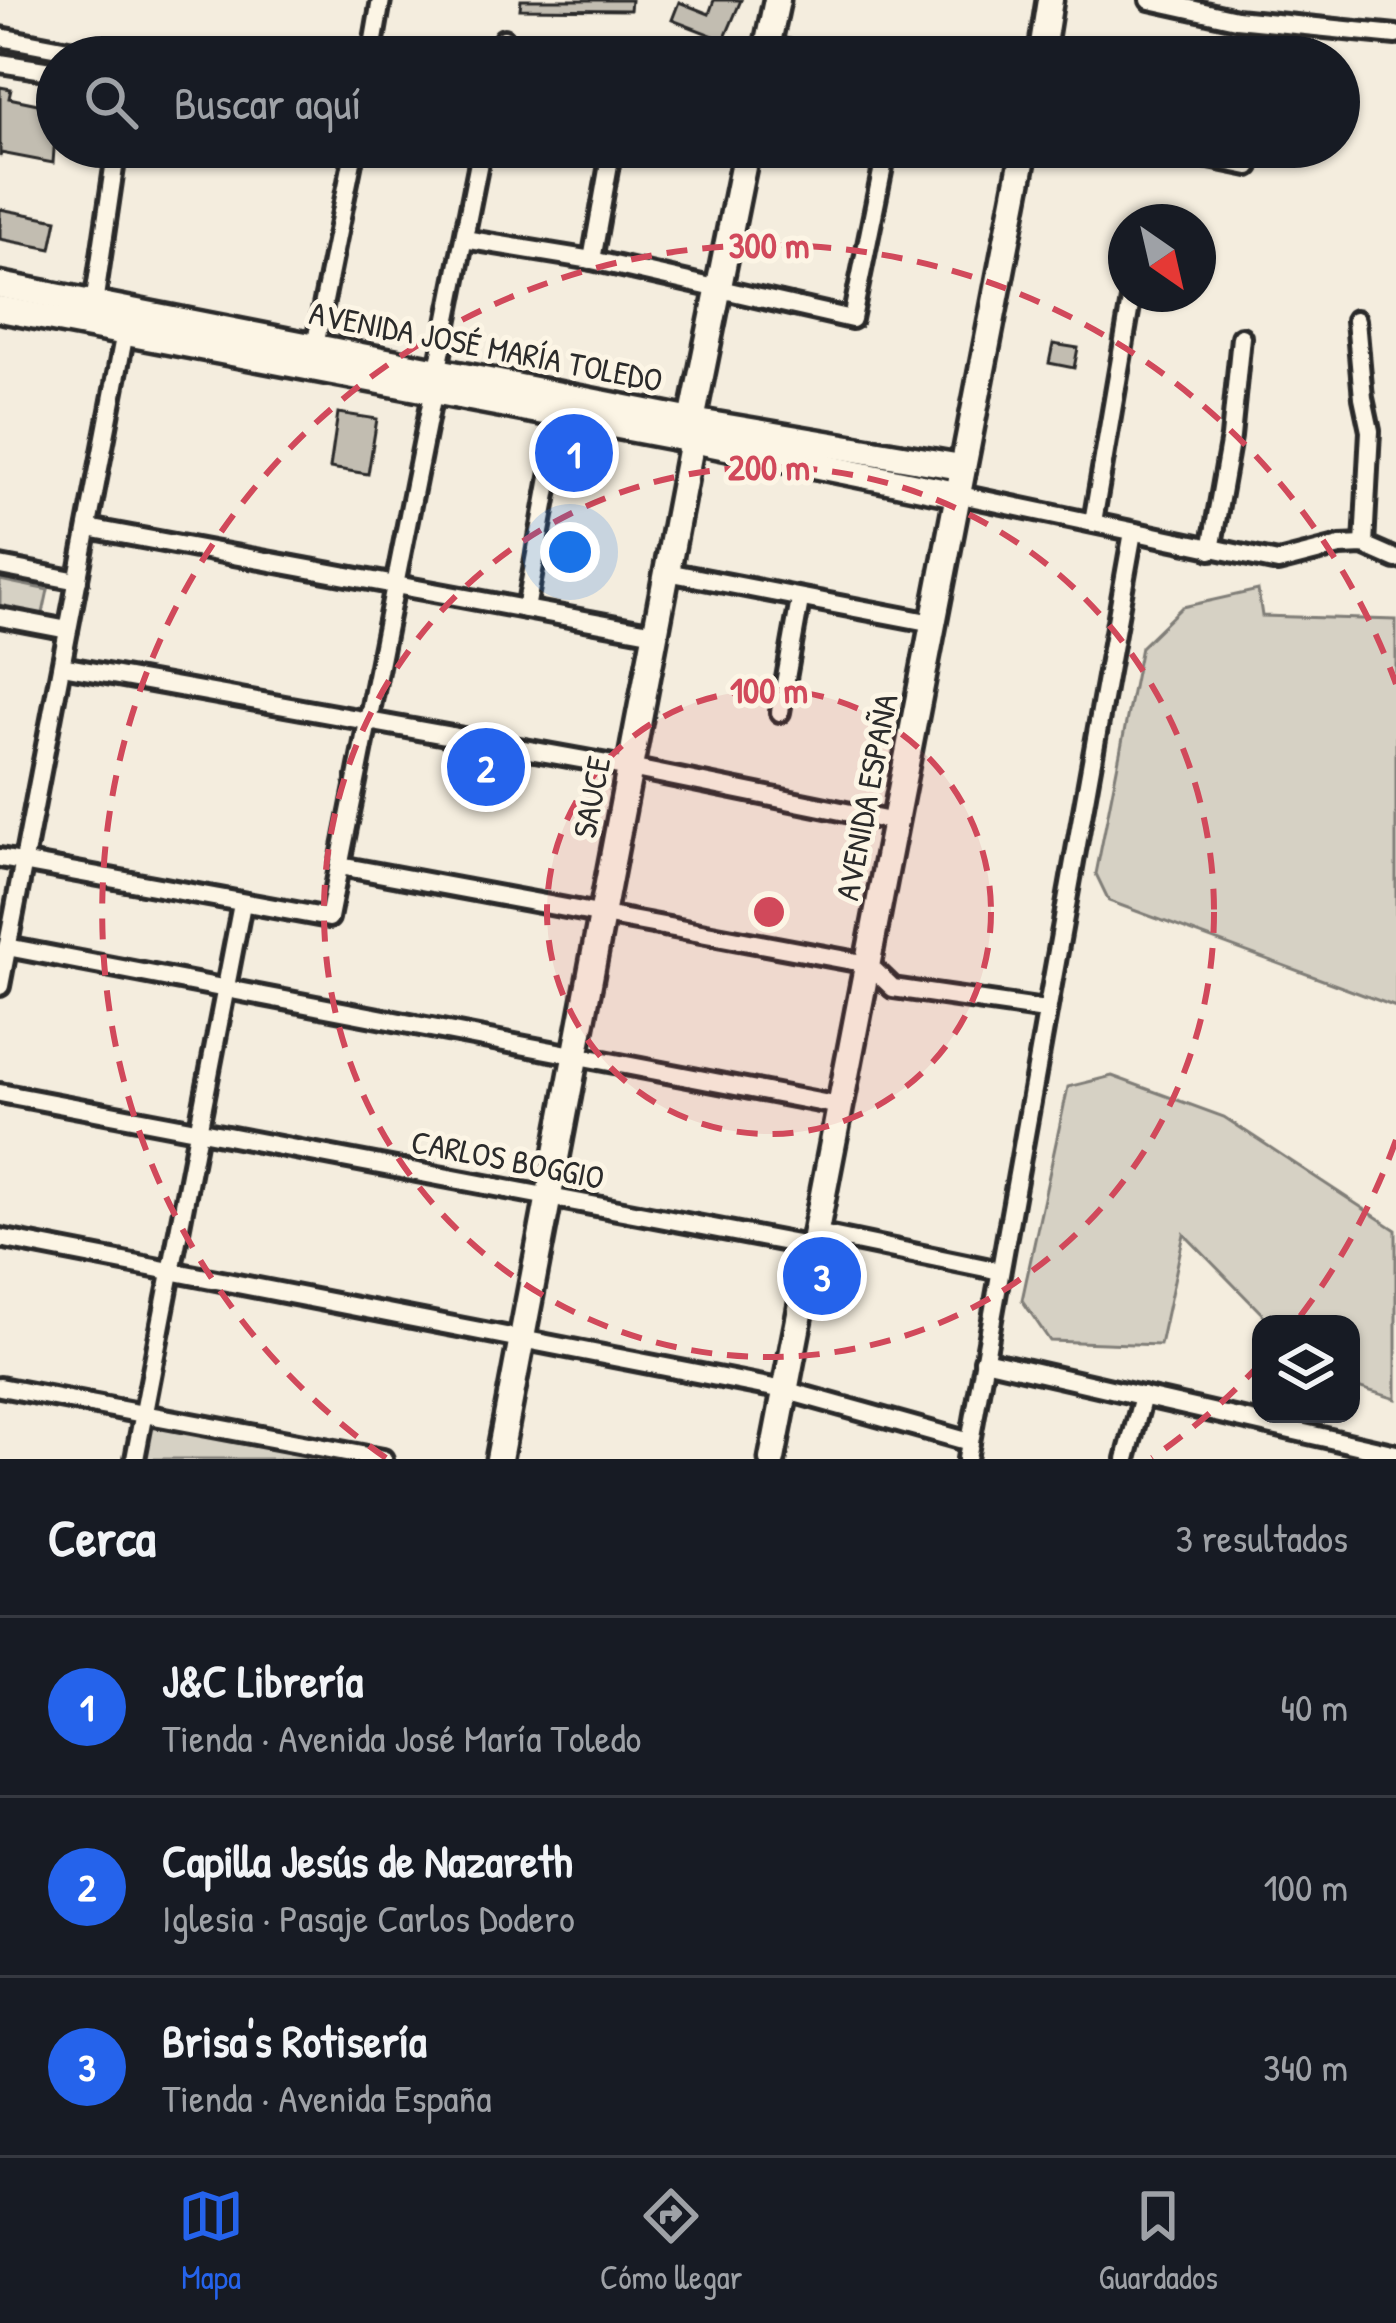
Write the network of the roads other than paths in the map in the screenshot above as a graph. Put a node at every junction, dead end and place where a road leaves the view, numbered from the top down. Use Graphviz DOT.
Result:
graph roads {
  1 [pos="381,0"];
  2 [pos="777,0"];
  3 [pos="1050,0"];
  4 [pos="1150,0"];
  5 [pos="1396,34"];
  6 [pos="375,36"];
  7 [pos="769,36"];
  8 [pos="1044,36"];
  9 [pos="0,37"];
  10 [pos="36,44"];
  11 [pos="0,63"];
  12 [pos="36,69"];
  13 [pos="114,168"];
  14 [pos="352,168"];
  15 [pos="478,168"];
  16 [pos="608,168"];
  17 [pos="743,168"];
  18 [pos="882,168"];
  19 [pos="1021,168"];
  20 [pos="464,239"];
  21 [pos="592,260"];
  22 [pos="0,285"];
  23 [pos="718,288"];
  24 [pos="94,304"];
  25 [pos="0,310"];
  26 [pos="1129,312"];
  27 [pos="1356,320"];
  28 [pos="127,322"];
  29 [pos="1241,337"];
  30 [pos="313,357"];
  31 [pos="435,381"];
  32 [pos="562,417"];
  33 [pos="692,430"];
  34 [pos="961,467"];
  35 [pos="956,494"];
  36 [pos="1094,523"];
  37 [pos="88,528"];
  38 [pos="1133,532"];
  39 [pos="1364,545"];
  40 [pos="1211,550"];
  41 [pos="1396,559"];
  42 [pos="0,566"];
  43 [pos="667,572"];
  44 [pos="78,581"];
  45 [pos="394,585"];
  46 [pos="800,600"];
  47 [pos="526,609"];
  48 [pos="0,617"];
  49 [pos="933,623"];
  50 [pos="68,630"];
  51 [pos="655,633"];
  52 [pos="62,667"];
  53 [pos="780,712"];
  54 [pos="367,723"];
  55 [pos="630,768"];
  56 [pos="895,822"];
  57 [pos="0,858"];
  58 [pos="23,862"];
  59 [pos="340,866"];
  60 [pos="242,904"];
  61 [pos="602,913"];
  62 [pos="8,947"];
  63 [pos="868,964"];
  64 [pos="0,986"];
  65 [pos="226,987"];
  66 [pos="1045,1010"];
  67 [pos="575,1056"];
  68 [pos="0,1093"];
  69 [pos="840,1106"];
  70 [pos="200,1130"];
  71 [pos="550,1198"];
  72 [pos="0,1238"];
  73 [pos="813,1247"];
  74 [pos="172,1271"];
  75 [pos="1000,1271"];
  76 [pos="523,1339"];
  77 [pos="984,1360"];
  78 [pos="0,1387"];
  79 [pos="784,1390"];
  80 [pos="1143,1396"];
  81 [pos="146,1414"];
  82 [pos="969,1451"];
  83 [pos="1396,1454"];
  84 [pos="135,1459"];
  85 [pos="383,1459"];
  86 [pos="500,1459"];
  87 [pos="772,1459"];
  88 [pos="1126,1459"];
  1 -- 6 [label="street"];
  2 -- 7 [label="main road"];
  3 -- 8 [label="main road"];
  4 -- 5 [label="street"];
  9 -- 10 [label="street"];
  11 -- 12 [label="street"];
  13 -- 24 [label="street"];
  14 -- 30 [label="street"];
  15 -- 20 [label="street"];
  16 -- 21 [label="street"];
  17 -- 23 [label="main road, SAUCE"];
  18 -- 23 [label="street"];
  19 -- 34 [label="main road, AVENIDA ESPAÑA"];
  20 -- 21 [label="street"];
  20 -- 31 [label="street"];
  21 -- 23 [label="street"];
  22 -- 24 [label="main road, AVENIDA JOSÉ MARÍA TOLEDO"];
  23 -- 33 [label="main road, SAUCE"];
  24 -- 28 [label="main road, AVENIDA JOSÉ MARÍA TOLEDO"];
  25 -- 28 [label="main road, AVENIDA JOSÉ MARÍA TOLEDO"];
  26 -- 36 [label="street"];
  27 -- 39 [label="street"];
  28 -- 30 [label="main road, AVENIDA JOSÉ MARÍA TOLEDO"];
  28 -- 37 [label="street"];
  29 -- 40 [label="street"];
  30 -- 31 [label="main road, AVENIDA JOSÉ MARÍA TOLEDO"];
  31 -- 32 [label="main road, AVENIDA JOSÉ MARÍA TOLEDO"];
  31 -- 33 [label="main road, AVENIDA JOSÉ MARÍA TOLEDO"];
  31 -- 45 [label="street"];
  32 -- 33 [label="main road, AVENIDA JOSÉ MARÍA TOLEDO"];
  32 -- 47 [label="street"];
  33 -- 34 [label="main road, AVENIDA JOSÉ MARÍA TOLEDO"];
  33 -- 35 [label="main road, AVENIDA JOSÉ MARÍA TOLEDO"];
  33 -- 43 [label="main road, SAUCE"];
  34 -- 35 [label="main road, AVENIDA ESPAÑA"];
  35 -- 36 [label="street"];
  35 -- 49 [label="main road, AVENIDA ESPAÑA"];
  36 -- 38 [label="street"];
  37 -- 44 [label="street"];
  37 -- 45 [label="street"];
  38 -- 40 [label="street"];
  38 -- 66 [label="street"];
  39 -- 40 [label="street"];
  39 -- 41 [label="street"];
  42 -- 44 [label="street"];
  43 -- 46 [label="street"];
  43 -- 51 [label="main road, SAUCE"];
  44 -- 50 [label="street"];
  45 -- 47 [label="street"];
  45 -- 54 [label="street"];
  46 -- 49 [label="street"];
  46 -- 53 [label="street"];
  47 -- 51 [label="street"];
  48 -- 50 [label="street"];
  49 -- 56 [label="main road, AVENIDA ESPAÑA"];
  50 -- 52 [label="street"];
  51 -- 55 [label="main road, SAUCE"];
  52 -- 54 [label="street"];
  52 -- 58 [label="street"];
  54 -- 55 [label="street"];
  54 -- 59 [label="street"];
  55 -- 56 [label="street"];
  55 -- 61 [label="main road, SAUCE"];
  56 -- 63 [label="main road, AVENIDA ESPAÑA"];
  57 -- 58 [label="street"];
  58 -- 60 [label="street"];
  58 -- 62 [label="street"];
  59 -- 60 [label="street"];
  59 -- 61 [label="street"];
  60 -- 65 [label="street"];
  61 -- 63 [label="street"];
  61 -- 67 [label="main road, SAUCE"];
  62 -- 64 [label="street"];
  62 -- 65 [label="street"];
  63 -- 66 [label="street"];
  63 -- 69 [label="main road, AVENIDA ESPAÑA"];
  65 -- 67 [label="street"];
  65 -- 70 [label="street"];
  66 -- 75 [label="street"];
  67 -- 69 [label="street"];
  67 -- 71 [label="main road, SAUCE"];
  68 -- 70 [label="street, CARLOS BOGGIO"];
  69 -- 73 [label="main road, AVENIDA ESPAÑA"];
  70 -- 71 [label="street, CARLOS BOGGIO"];
  70 -- 74 [label="street"];
  71 -- 73 [label="street, CARLOS BOGGIO"];
  71 -- 76 [label="main road, SAUCE"];
  72 -- 74 [label="street"];
  73 -- 75 [label="street, CARLOS BOGGIO"];
  73 -- 79 [label="main road, AVENIDA ESPAÑA"];
  74 -- 76 [label="street"];
  74 -- 81 [label="street"];
  75 -- 77 [label="street"];
  76 -- 79 [label="street"];
  76 -- 86 [label="main road, SAUCE"];
  77 -- 80 [label="street"];
  77 -- 82 [label="street"];
  78 -- 81 [label="street"];
  79 -- 82 [label="street"];
  79 -- 87 [label="main road, AVENIDA ESPAÑA"];
  80 -- 83 [label="street"];
  80 -- 88 [label="street"];
  81 -- 84 [label="street"];
  81 -- 85 [label="street"];
}
